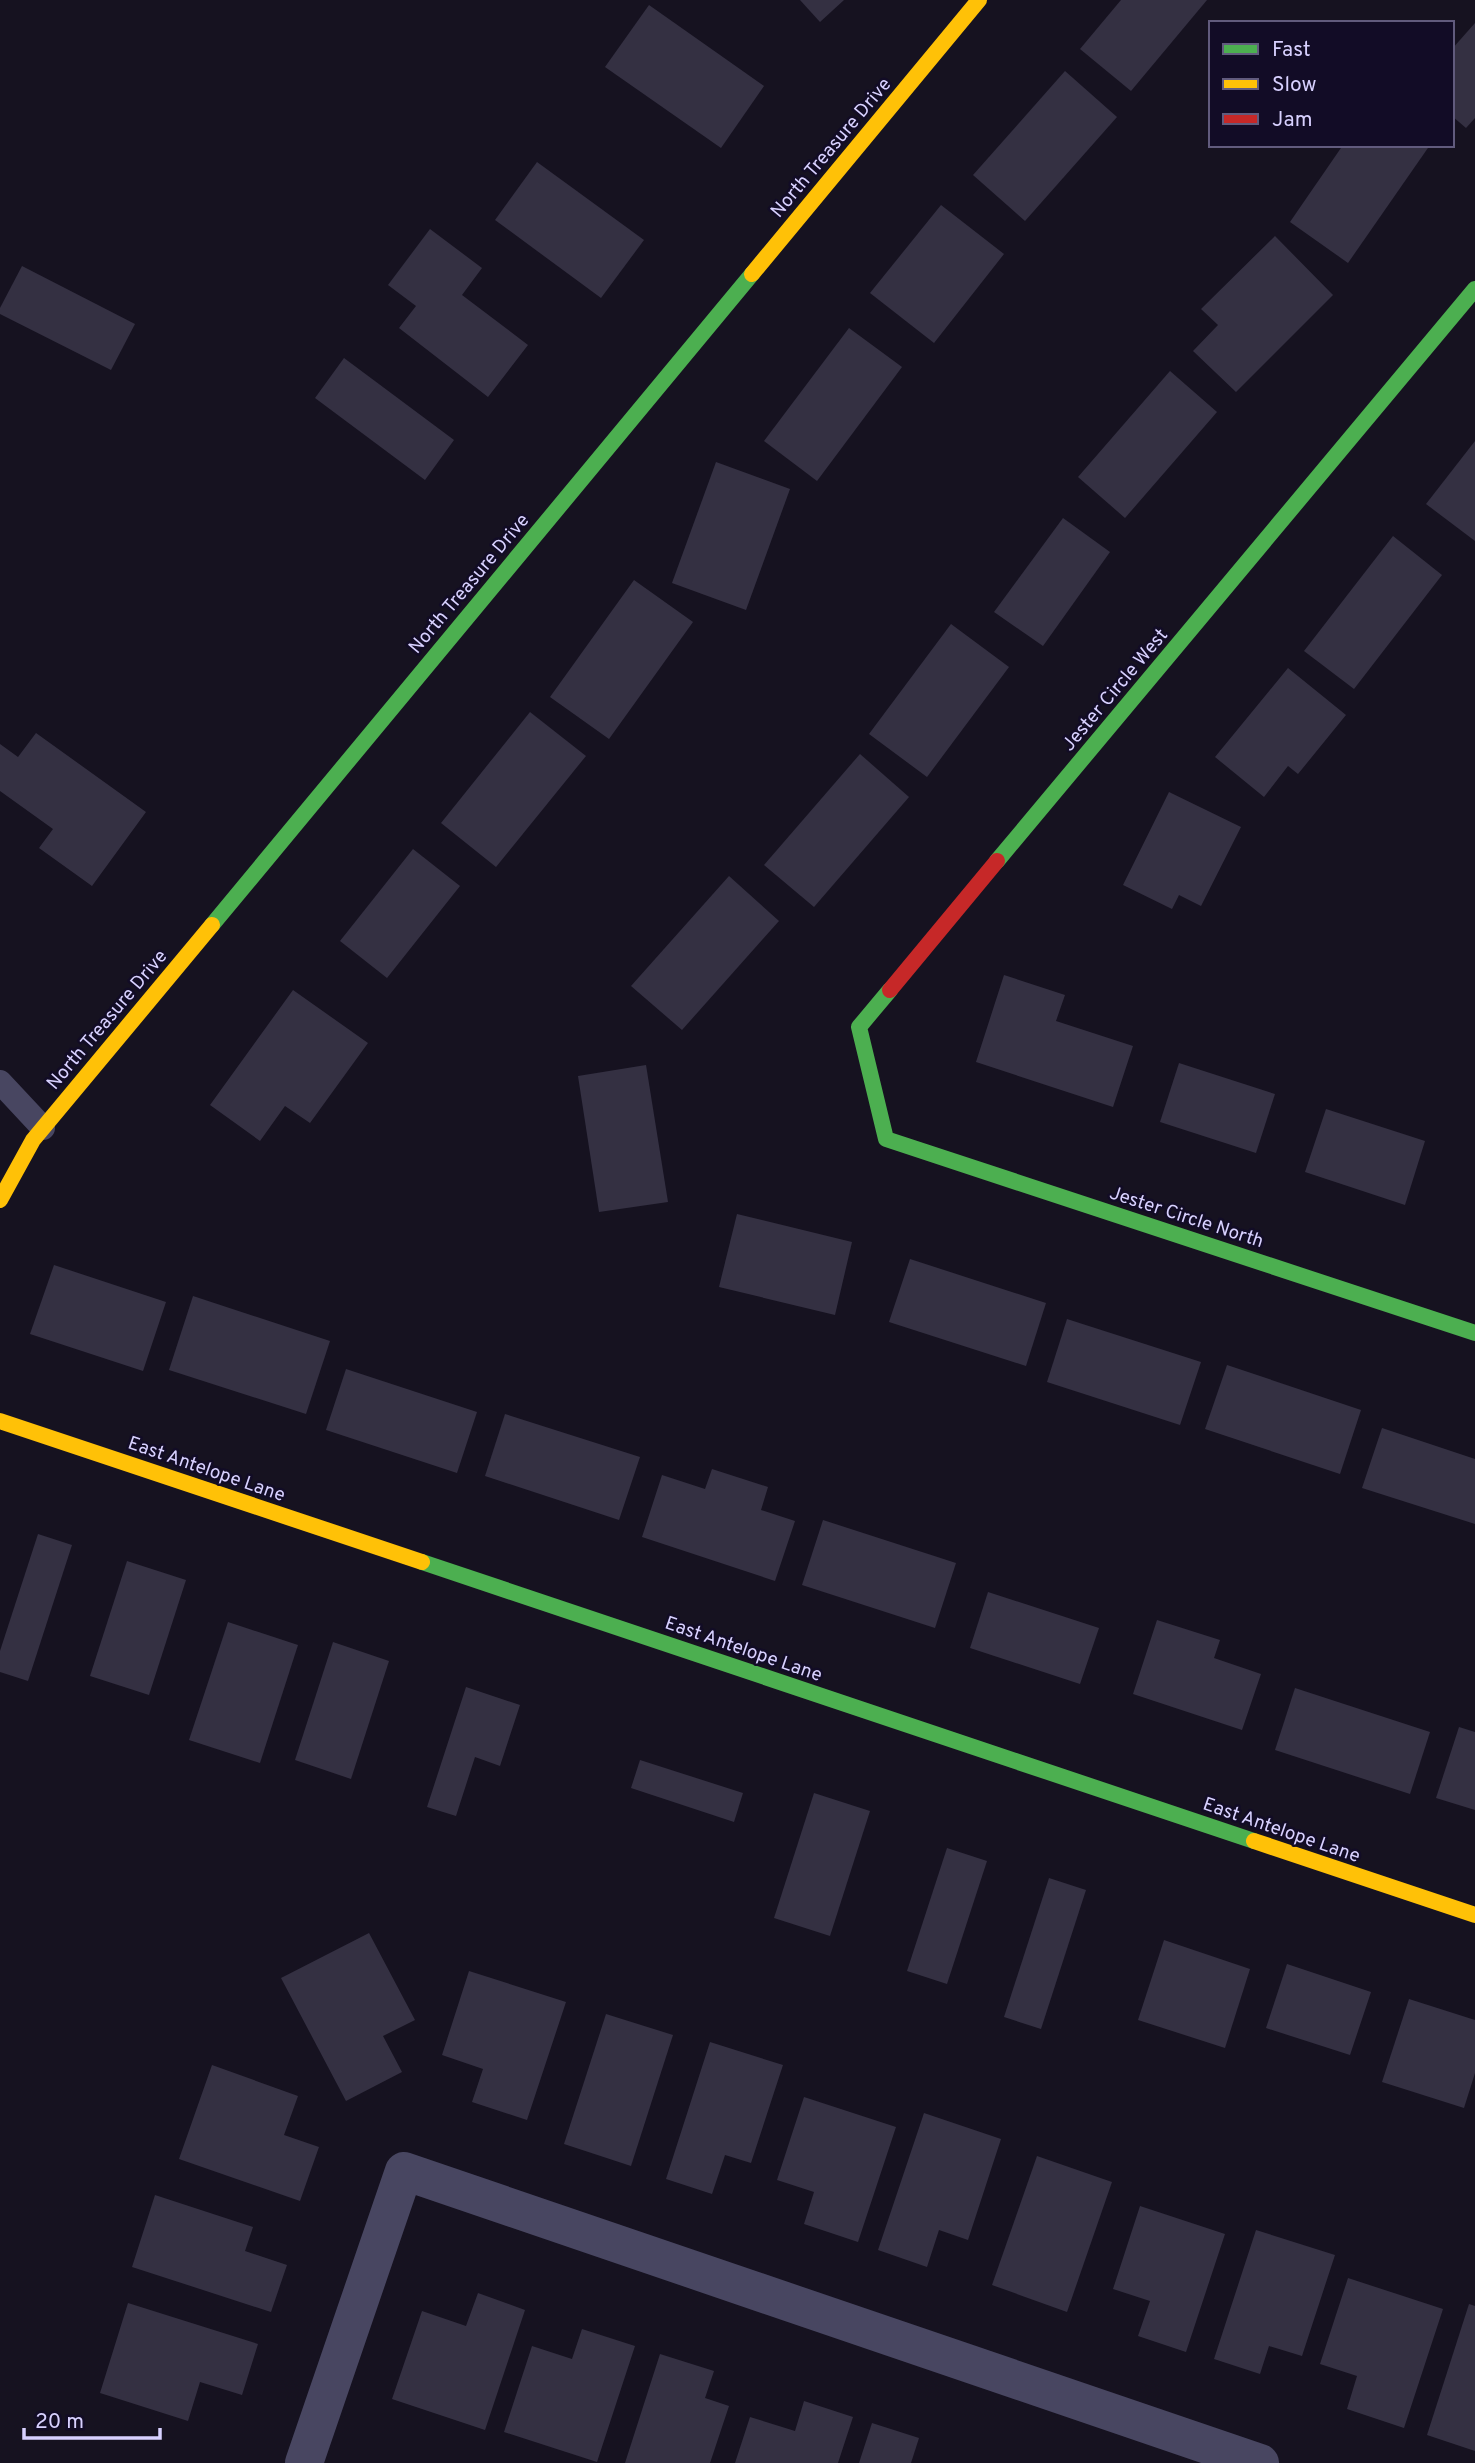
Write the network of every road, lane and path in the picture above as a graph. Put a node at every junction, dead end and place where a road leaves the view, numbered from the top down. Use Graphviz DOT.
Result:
graph roads {
  1 [pos="979,0"];
  2 [pos="1475,289"];
  3 [pos="0,1082"];
  4 [pos="43,1128"];
  5 [pos="886,1139"];
  6 [pos="0,1200"];
  7 [pos="1475,1333"];
  8 [pos="0,1421"];
  9 [pos="1475,1915"];
  10 [pos="304,2463"];
  11 [pos="1260,2463"];
  1 -- 4 [label="street, North Treasure Drive"];
  2 -- 5 [label="street, Jester Circle West"];
  3 -- 4 [label="lane"];
  4 -- 6 [label="street, North Treasure Drive"];
  5 -- 7 [label="street, Jester Circle North"];
  8 -- 9 [label="street, East Antelope Lane"];
  10 -- 11 [label="street"];
}
